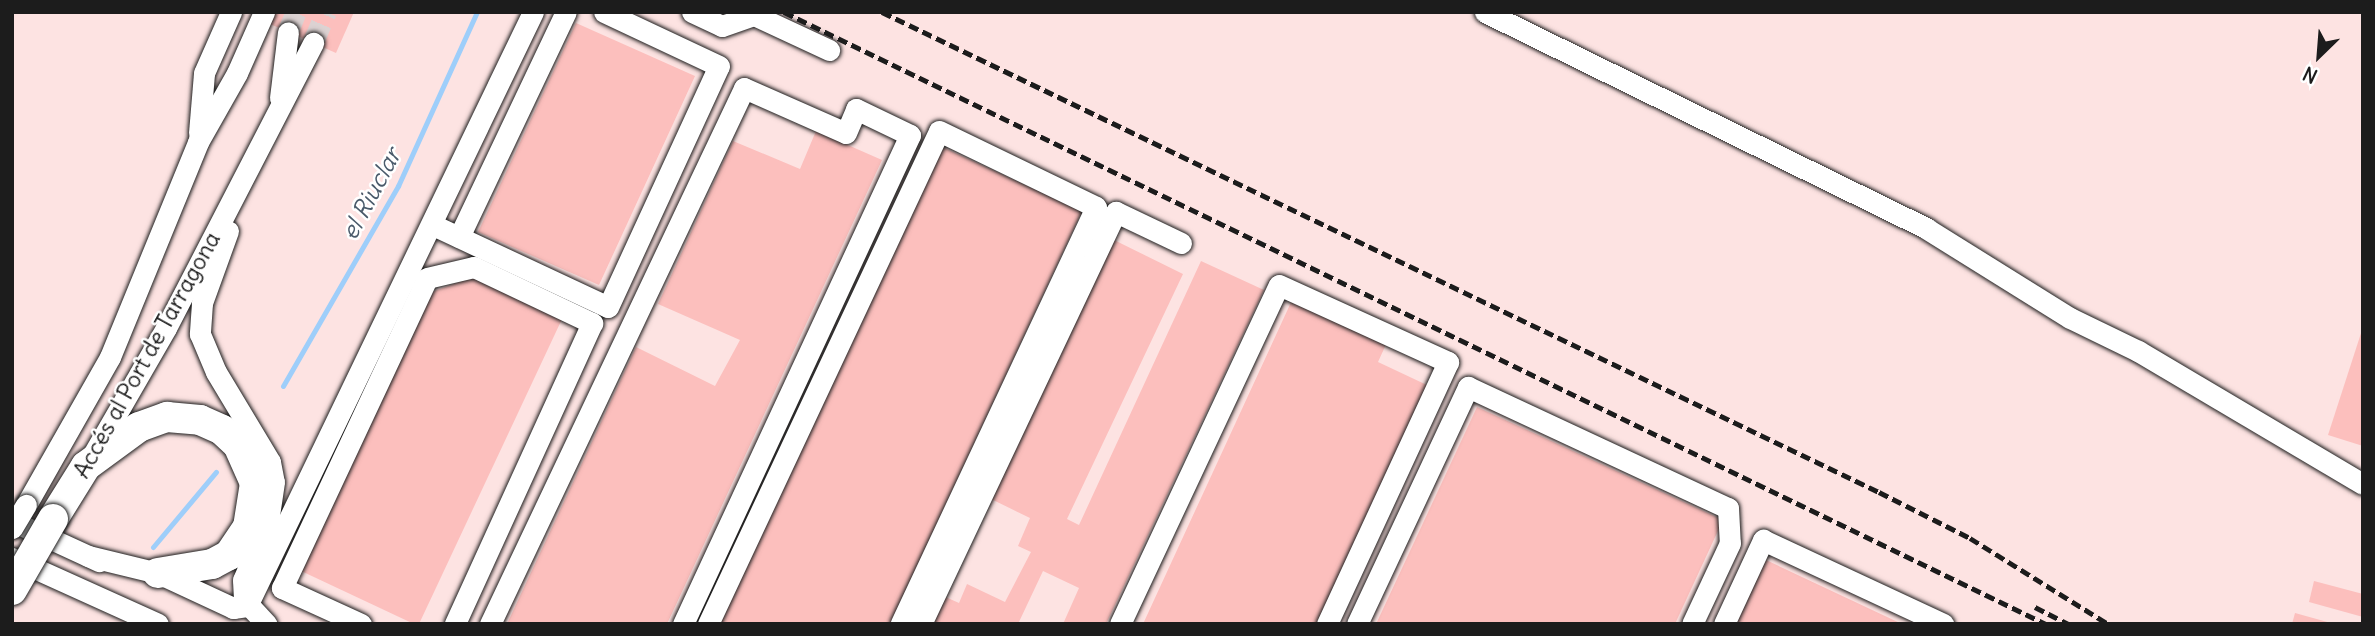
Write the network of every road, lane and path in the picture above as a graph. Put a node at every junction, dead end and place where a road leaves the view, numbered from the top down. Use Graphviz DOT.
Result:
graph roads {
  1 [pos="231,12"];
  2 [pos="264,12"];
  3 [pos="533,12"];
  4 [pos="566,12"];
  5 [pos="604,12"];
  6 [pos="692,12"];
  7 [pos="1485,12"];
  8 [pos="288,32"];
  9 [pos="313,43"];
  10 [pos="829,50"];
  11 [pos="277,118"];
  12 [pos="198,142"];
  13 [pos="241,186"];
  14 [pos="433,225"];
  15 [pos="459,237"];
  16 [pos="1181,243"];
  17 [pos="86,466"];
  18 [pos="2363,484"];
  19 [pos="19,513"];
  20 [pos="12,528"];
  21 [pos="88,556"];
  22 [pos="12,558"];
  23 [pos="158,573"];
  24 [pos="12,590"];
  25 [pos="242,615"];
  26 [pos="158,624"];
  27 [pos="266,624"];
  28 [pos="361,624"];
  29 [pos="455,624"];
  30 [pos="490,624"];
  31 [pos="683,624"];
  32 [pos="708,624"];
  33 [pos="901,624"];
  34 [pos="921,624"];
  35 [pos="1120,624"];
  36 [pos="1327,624"];
  37 [pos="1357,624"];
  38 [pos="1692,624"];
  39 [pos="1724,624"];
  40 [pos="1943,624"];
  1 -- 12 [label="street, Accés al Port de Tarragona"];
  2 -- 12 [label="street, Accés al Port de Tarragona"];
  3 -- 14 [label="street"];
  4 -- 15 [label="street"];
  5 -- 15 [label="street"];
  6 -- 10 [label="street"];
  7 -- 18 [label="street"];
  8 -- 11 [label="street, Accés al Port de Tarragona"];
  9 -- 11 [label="street, Accés al Port de Tarragona"];
  11 -- 13 [label="street, Accés al Port de Tarragona"];
  12 -- 19 [label="street, Accés al Port de Tarragona"];
  13 -- 17 [label="street, Accés al Port de Tarragona"];
  13 -- 25 [label="street"];
  14 -- 15 [label="street"];
  14 -- 25 [label="street"];
  16 -- 34 [label="street"];
  17 -- 23 [label="highway"];
  17 -- 24 [label="highway, Accés al Port de Tarragona, bridge"];
  19 -- 20 [label="street, Accés al Port de Tarragona, bridge"];
  19 -- 21 [label="street"];
  21 -- 23 [label="street"];
  21 -- 25 [label="street"];
  22 -- 26 [label="street"];
  23 -- 25 [label="street"];
  25 -- 27 [label="street"];
  28 -- 29 [label="street"];
  30 -- 31 [label="street"];
  32 -- 33 [label="street"];
  35 -- 36 [label="street"];
  37 -- 38 [label="street"];
  39 -- 40 [label="street"];
}
